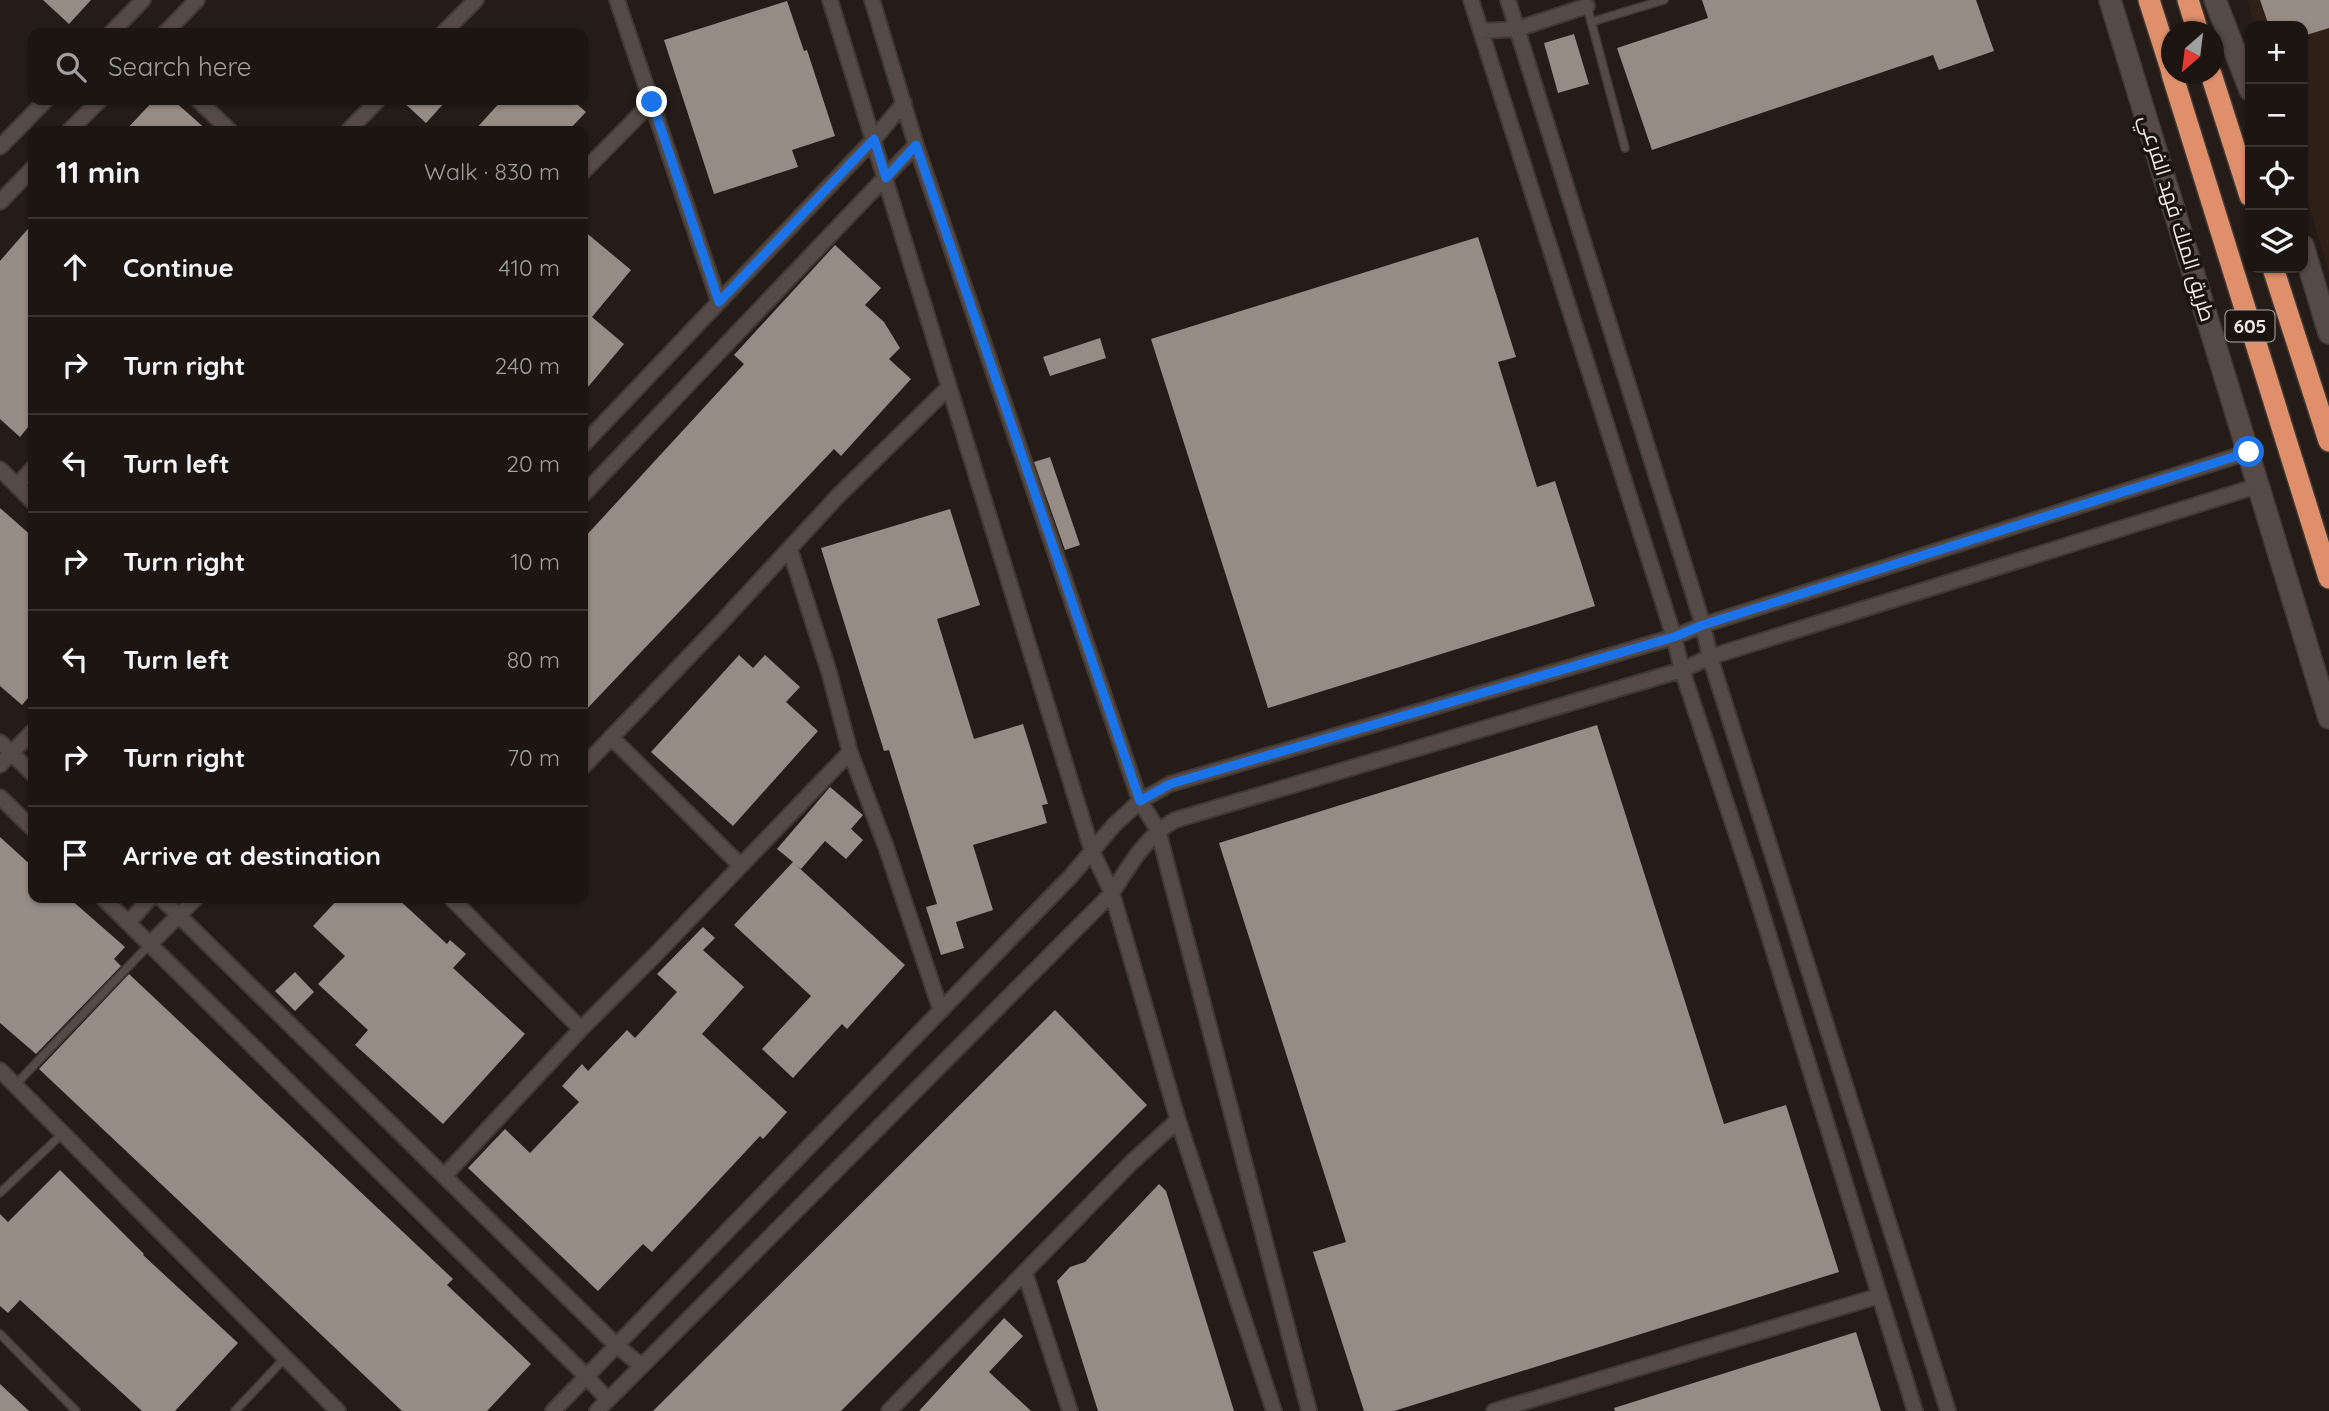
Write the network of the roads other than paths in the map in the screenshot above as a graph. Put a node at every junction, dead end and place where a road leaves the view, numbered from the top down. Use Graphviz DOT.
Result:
graph roads {
  1 [pos="143,0"];
  2 [pos="197,0"];
  3 [pos="475,0"];
  4 [pos="617,0"];
  5 [pos="830,0"];
  6 [pos="872,0"];
  7 [pos="1471,0"];
  8 [pos="1507,0"];
  9 [pos="1664,0"];
  10 [pos="2110,0"];
  11 [pos="2119,0"];
  12 [pos="2149,0"];
  13 [pos="2188,0"];
  14 [pos="2215,0"];
  15 [pos="2226,0"];
  16 [pos="1586,3"];
  17 [pos="2195,21"];
  18 [pos="1591,22"];
  19 [pos="116,28"];
  20 [pos="170,28"];
  21 [pos="448,28"];
  22 [pos="1517,29"];
  23 [pos="1481,31"];
  24 [pos="2161,38"];
  25 [pos="2245,60"];
  26 [pos="2175,84"];
  27 [pos="2214,84"];
  28 [pos="2248,84"];
  29 [pos="652,102"];
  30 [pos="904,103"];
  31 [pos="2143,103"];
  32 [pos="41,105"];
  33 [pos="95,105"];
  34 [pos="203,105"];
  35 [pos="373,105"];
  36 [pos="359,120"];
  37 [pos="74,126"];
  38 [pos="225,126"];
  39 [pos="353,126"];
  40 [pos="365,126"];
  41 [pos="874,139"];
  42 [pos="916,145"];
  43 [pos="0,147"];
  44 [pos="1625,148"];
  45 [pos="588,167"];
  46 [pos="28,173"];
  47 [pos="886,178"];
  48 [pos="2245,180"];
  49 [pos="0,202"];
  50 [pos="2308,263"];
  51 [pos="2275,273"];
  52 [pos="719,302"];
  53 [pos="2329,332"];
  54 [pos="949,387"];
  55 [pos="588,439"];
  56 [pos="2329,440"];
  57 [pos="2249,452"];
  58 [pos="0,469"];
  59 [pos="28,474"];
  60 [pos="17,486"];
  61 [pos="2257,486"];
  62 [pos="588,490"];
  63 [pos="28,497"];
  64 [pos="790,550"];
  65 [pos="2329,578"];
  66 [pos="1703,625"];
  67 [pos="1674,637"];
  68 [pos="1710,657"];
  69 [pos="1682,670"];
  70 [pos="2329,718"];
  71 [pos="28,736"];
  72 [pos="611,737"];
  73 [pos="0,742"];
  74 [pos="850,752"];
  75 [pos="11,753"];
  76 [pos="588,761"];
  77 [pos="0,765"];
  78 [pos="28,769"];
  79 [pos="0,797"];
  80 [pos="1140,801"];
  81 [pos="28,824"];
  82 [pos="1158,830"];
  83 [pos="1091,851"];
  84 [pos="740,865"];
  85 [pos="1112,893"];
  86 [pos="108,903"];
  87 [pos="146,903"];
  88 [pos="166,903"];
  89 [pos="192,903"];
  90 [pos="459,903"];
  91 [pos="179,916"];
  92 [pos="128,923"];
  93 [pos="149,945"];
  94 [pos="941,1011"];
  95 [pos="581,1029"];
  96 [pos="0,1070"];
  97 [pos="15,1085"];
  98 [pos="1178,1120"];
  99 [pos="63,1133"];
  100 [pos="444,1176"];
  101 [pos="0,1193"];
  102 [pos="1025,1273"];
  103 [pos="1880,1296"];
  104 [pos="0,1334"];
  105 [pos="618,1346"];
  106 [pos="286,1358"];
  107 [pos="642,1366"];
  108 [pos="587,1377"];
  109 [pos="608,1400"];
  110 [pos="76,1411"];
  111 [pos="235,1411"];
  112 [pos="338,1411"];
  113 [pos="553,1411"];
  114 [pos="597,1411"];
  115 [pos="889,1411"];
  116 [pos="1070,1411"];
  117 [pos="1274,1411"];
  118 [pos="1309,1411"];
  119 [pos="1494,1411"];
  120 [pos="1915,1411"];
  121 [pos="1948,1411"];
  1 -- 19 [label="street"];
  2 -- 20 [label="street"];
  3 -- 21 [label="street"];
  4 -- 29 [label="street"];
  5 -- 41 [label="street"];
  6 -- 30 [label="street"];
  7 -- 23 [label="street"];
  8 -- 22 [label="street"];
  9 -- 18 [label="lane"];
  10 -- 31 [label="main road, طريق الملك فهد الفرعي"];
  11 -- 31 [label="main road"];
  12 -- 24 [label="highway, 605"];
  13 -- 17 [label="highway"];
  14 -- 28 [label="main road"];
  15 -- 25 [label="main road"];
  16 -- 18 [label="lane"];
  16 -- 22 [label="street"];
  18 -- 44 [label="lane"];
  22 -- 23 [label="street"];
  22 -- 66 [label="street"];
  23 -- 67 [label="street"];
  26 -- 65 [label="highway, 605"];
  27 -- 48 [label="highway"];
  29 -- 45 [label="street"];
  29 -- 52 [label="street"];
  30 -- 41 [label="street"];
  30 -- 42 [label="street"];
  31 -- 57 [label="main road, طريق الملك فهد الفرعي"];
  32 -- 43 [label="street"];
  33 -- 37 [label="street"];
  34 -- 38 [label="street"];
  35 -- 36 [label="street"];
  36 -- 39 [label="street"];
  36 -- 40 [label="street"];
  41 -- 47 [label="street"];
  41 -- 52 [label="street"];
  42 -- 47 [label="street"];
  42 -- 80 [label="street"];
  46 -- 49 [label="street"];
  47 -- 54 [label="street"];
  47 -- 62 [label="street"];
  50 -- 53 [label="main road"];
  51 -- 56 [label="highway, 605"];
  52 -- 55 [label="street"];
  54 -- 64 [label="street"];
  54 -- 83 [label="street"];
  57 -- 61 [label="main road, طريق الملك فهد الفرعي"];
  57 -- 66 [label="street"];
  58 -- 60 [label="street"];
  59 -- 60 [label="street"];
  60 -- 63 [label="street"];
  61 -- 68 [label="street"];
  61 -- 70 [label="main road, طريق الملك فهد الفرعي"];
  64 -- 72 [label="street"];
  64 -- 74 [label="street"];
  66 -- 67 [label="street"];
  66 -- 68 [label="street"];
  67 -- 69 [label="street"];
  67 -- 80 [label="street"];
  68 -- 69 [label="street"];
  68 -- 121 [label="street"];
  69 -- 82 [label="street"];
  69 -- 103 [label="street"];
  71 -- 75 [label="street"];
  72 -- 76 [label="street"];
  72 -- 84 [label="street"];
  73 -- 75 [label="street"];
  74 -- 84 [label="street"];
  74 -- 94 [label="street"];
  75 -- 77 [label="street"];
  75 -- 78 [label="street"];
  79 -- 81 [label="street"];
  80 -- 82 [label="street"];
  80 -- 83 [label="street"];
  82 -- 85 [label="street"];
  82 -- 118 [label="street"];
  83 -- 85 [label="street"];
  83 -- 94 [label="street"];
  84 -- 95 [label="street"];
  85 -- 98 [label="street"];
  85 -- 107 [label="street"];
  86 -- 92 [label="street"];
  87 -- 92 [label="street"];
  88 -- 91 [label="street"];
  89 -- 91 [label="street"];
  90 -- 95 [label="street"];
  91 -- 93 [label="street"];
  91 -- 100 [label="street"];
  92 -- 93 [label="street"];
  93 -- 97 [label="lane"];
  93 -- 108 [label="street"];
  94 -- 105 [label="street"];
  95 -- 100 [label="street"];
  96 -- 97 [label="street"];
  97 -- 99 [label="street"];
  98 -- 102 [label="street"];
  98 -- 117 [label="street"];
  99 -- 101 [label="lane"];
  99 -- 106 [label="street"];
  100 -- 105 [label="street"];
  102 -- 115 [label="street"];
  102 -- 116 [label="street"];
  103 -- 119 [label="street"];
  103 -- 120 [label="street"];
  104 -- 110 [label="lane"];
  105 -- 107 [label="street"];
  105 -- 108 [label="street"];
  106 -- 111 [label="lane"];
  106 -- 112 [label="street"];
  107 -- 109 [label="street"];
  108 -- 109 [label="street"];
  108 -- 113 [label="street"];
  109 -- 114 [label="street"];
}
